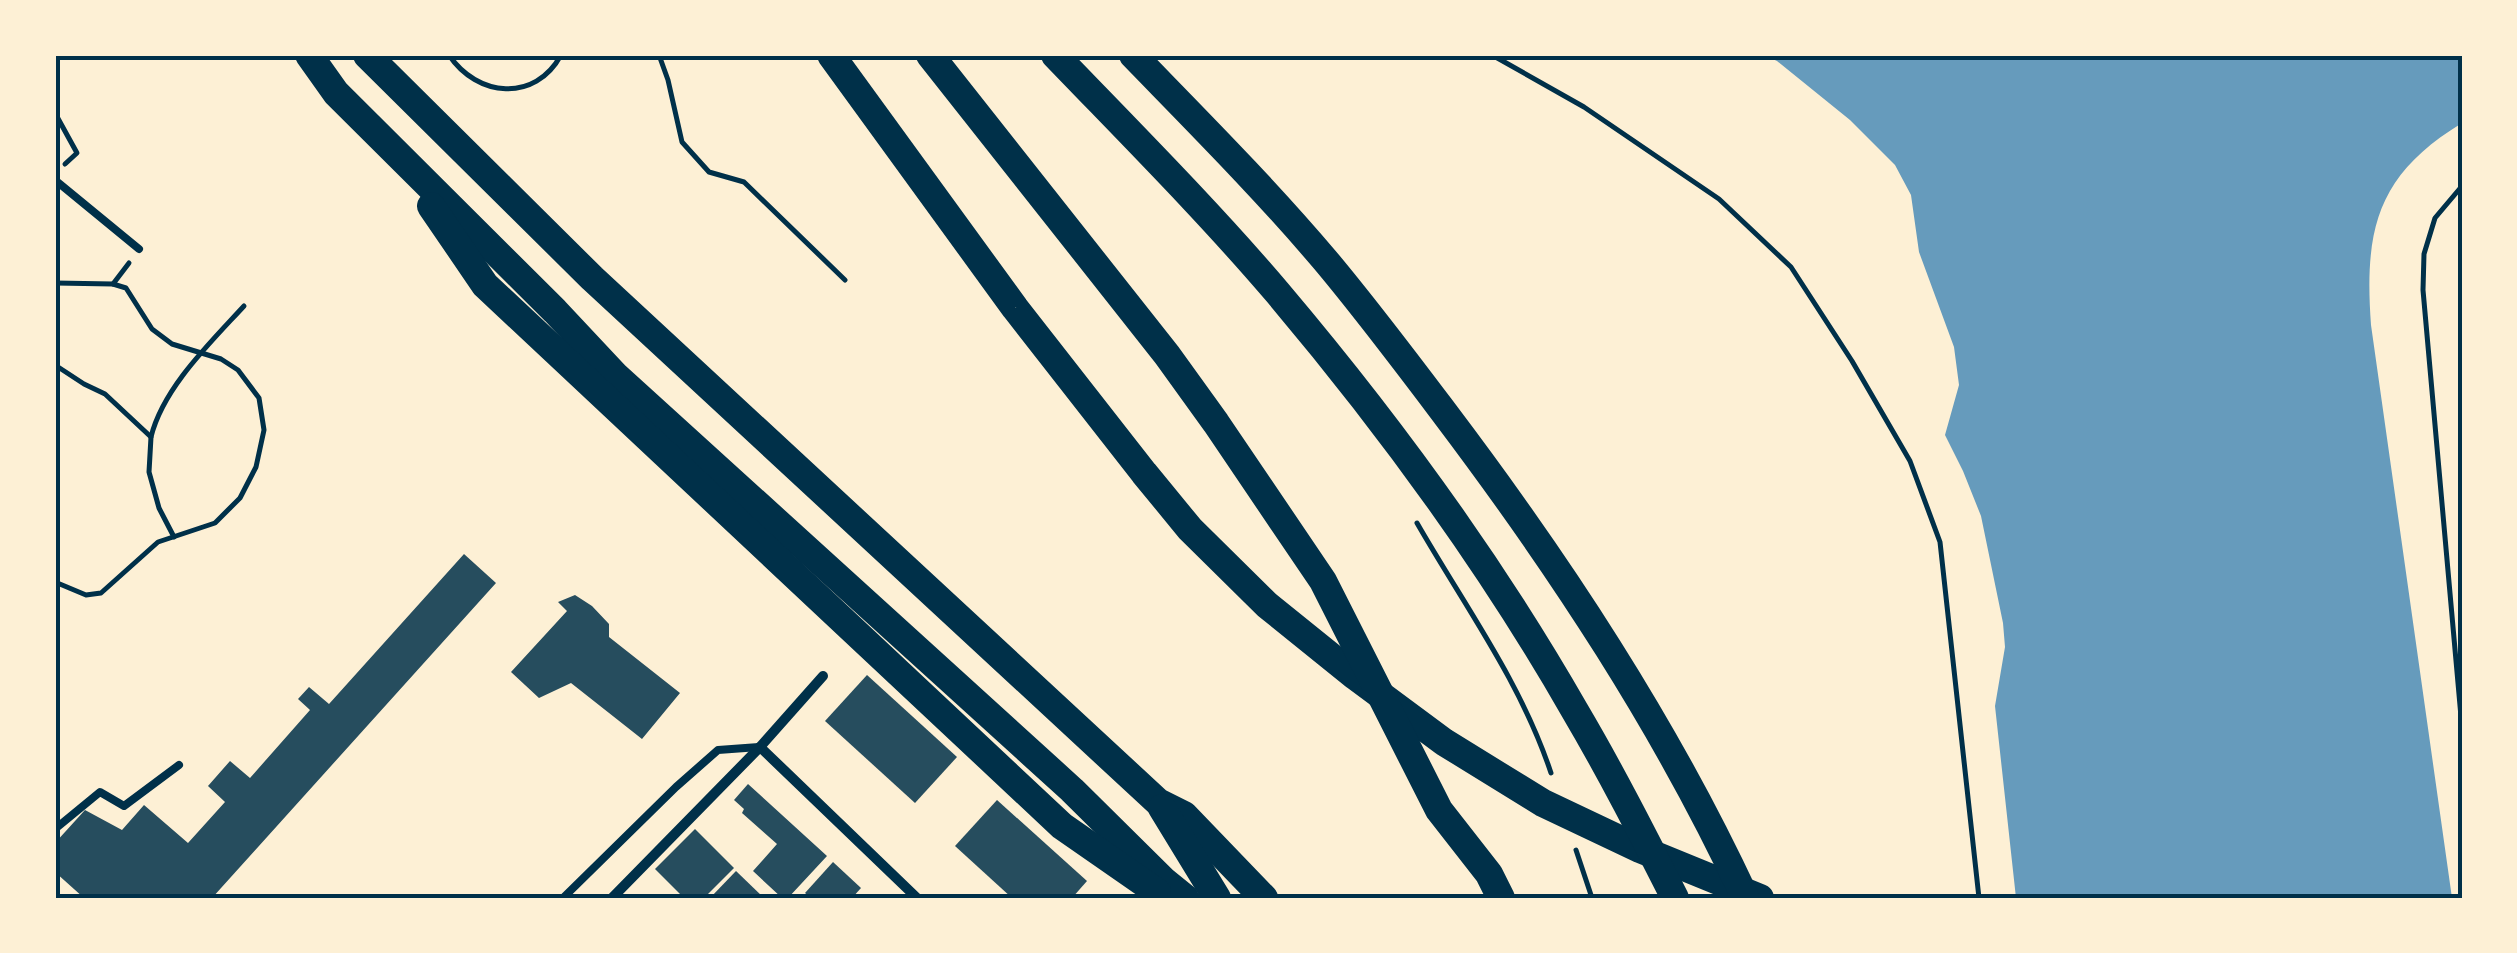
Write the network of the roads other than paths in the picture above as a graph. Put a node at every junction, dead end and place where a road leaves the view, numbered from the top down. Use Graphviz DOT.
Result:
graph roads {
  1 [pos="309,55"];
  2 [pos="367,55"];
  3 [pos="831,55"];
  4 [pos="930,55"];
  5 [pos="1055,55"];
  6 [pos="1133,55"];
  7 [pos="394,151"];
  8 [pos="55,180"];
  9 [pos="139,248"];
  10 [pos="824,676"];
  11 [pos="760,747"];
  12 [pos="179,765"];
  13 [pos="1158,802"];
  14 [pos="55,829"];
  15 [pos="563,898"];
  16 [pos="612,898"];
  17 [pos="918,898"];
  18 [pos="1165,898"];
  19 [pos="1186,898"];
  20 [pos="1217,898"];
  21 [pos="1264,898"];
  22 [pos="1501,898"];
  23 [pos="1675,898"];
  24 [pos="1746,898"];
  25 [pos="1760,898"];
  1 -- 7 [label="highway"];
  2 -- 13 [label="highway"];
  3 -- 25 [label="highway"];
  4 -- 22 [label="highway"];
  5 -- 23 [label="highway"];
  6 -- 24 [label="highway"];
  7 -- 18 [label="highway"];
  7 -- 19 [label="highway"];
  8 -- 9 [label="lane"];
  10 -- 11 [label="street"];
  11 -- 15 [label="lane"];
  11 -- 16 [label="street"];
  11 -- 17 [label="street"];
  12 -- 14 [label="lane"];
  13 -- 20 [label="highway"];
  13 -- 21 [label="highway"];
}
